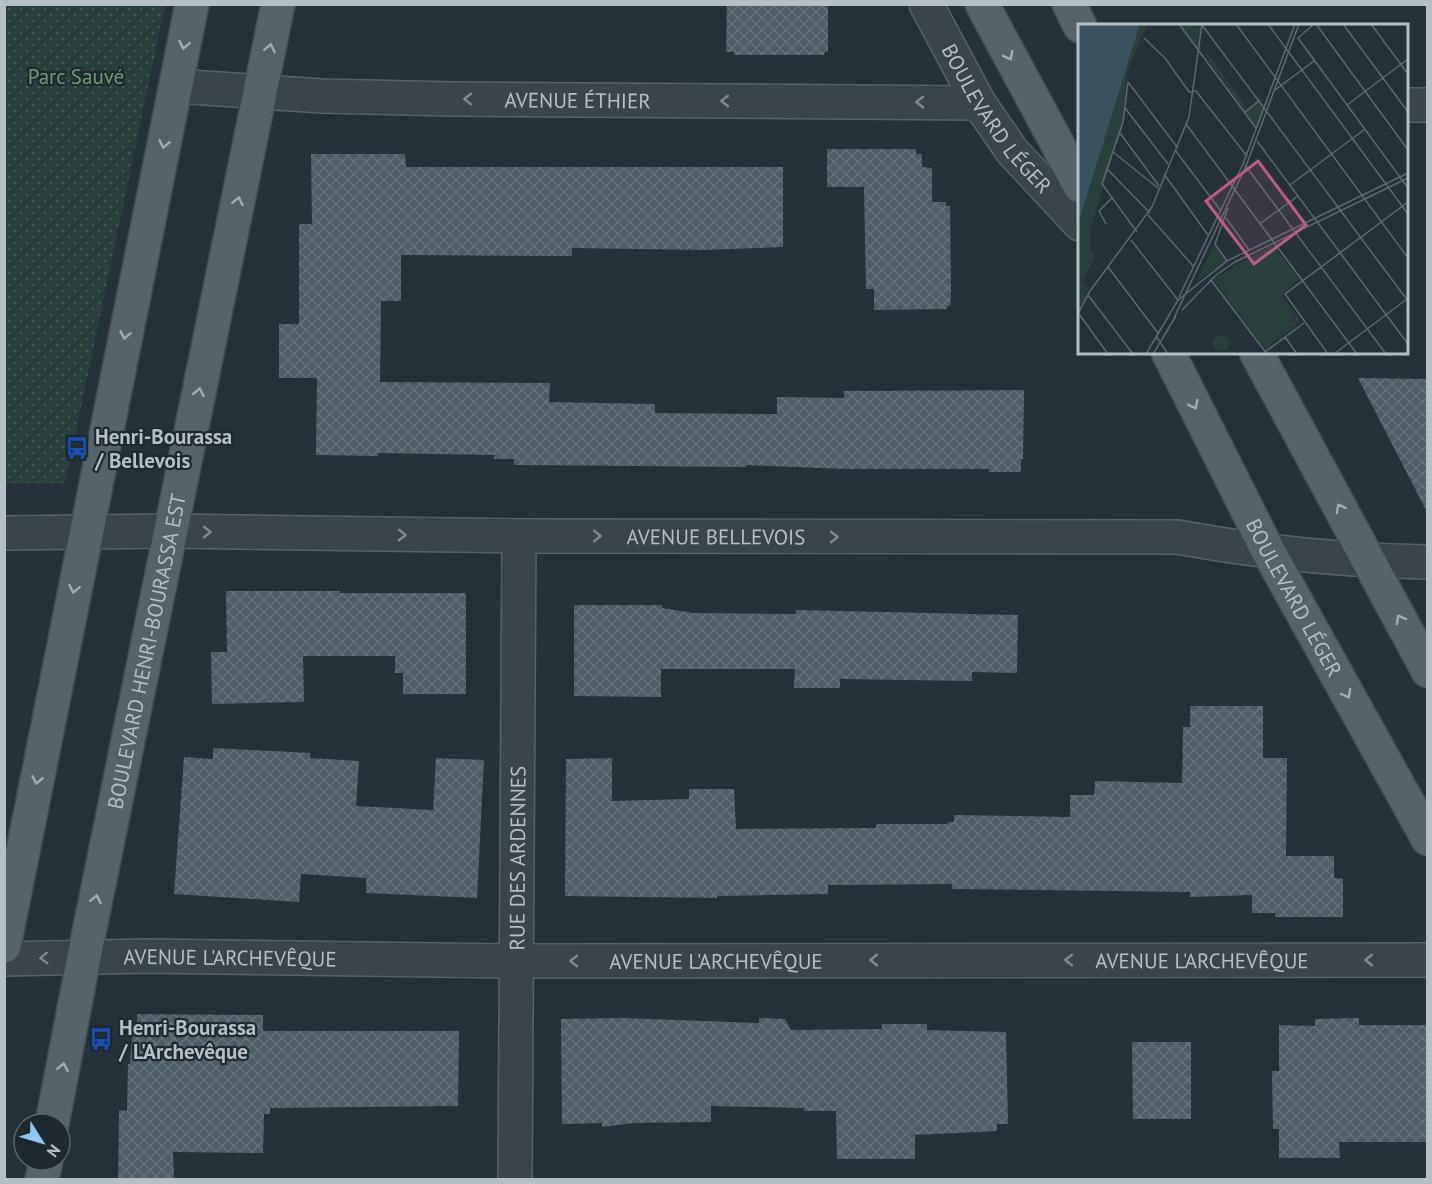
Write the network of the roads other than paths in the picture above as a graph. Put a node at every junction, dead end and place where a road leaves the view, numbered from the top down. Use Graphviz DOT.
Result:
graph roads {
  1 [pos="192,4"];
  2 [pos="279,4"];
  3 [pos="926,4"];
  4 [pos="982,4"];
  5 [pos="1069,4"];
  6 [pos="1079,24"];
  7 [pos="176,86"];
  8 [pos="261,91"];
  9 [pos="979,103"];
  10 [pos="1408,105"];
  11 [pos="1428,105"];
  12 [pos="1078,182"];
  13 [pos="1078,222"];
  14 [pos="1169,354"];
  15 [pos="1257,354"];
  16 [pos="86,531"];
  17 [pos="171,531"];
  18 [pos="4,533"];
  19 [pos="519,536"];
  20 [pos="1268,551"];
  21 [pos="1368,560"];
  22 [pos="1428,562"];
  23 [pos="1428,671"];
  24 [pos="1428,839"];
  25 [pos="4,946"];
  26 [pos="84,957"];
  27 [pos="4,959"];
  28 [pos="1428,960"];
  29 [pos="517,961"];
  30 [pos="54,1112"];
  31 [pos="515,1179"];
  1 -- 7 [label="main road, one-way"];
  8 -- 2 [label="main road, BOULEVARD HENRI-BOURASSA EST, one-way"];
  3 -- 9 [label="street, BOULEVARD LÉGER"];
  4 -- 12 [label="main road, BOULEVARD LÉGER, one-way"];
  5 -- 6 [label="main road"];
  7 -- 8 [label="street, AVENUE ÉTHIER"];
  7 -- 16 [label="main road, one-way"];
  9 -- 8 [label="street, AVENUE ÉTHIER, one-way"];
  17 -- 8 [label="main road, BOULEVARD HENRI-BOURASSA EST, one-way"];
  9 -- 13 [label="street, BOULEVARD LÉGER"];
  10 -- 11 [label="street"];
  14 -- 20 [label="main road, BOULEVARD LÉGER, one-way"];
  21 -- 15 [label="main road, one-way"];
  16 -- 17 [label="street, AVENUE BELLEVOIS"];
  16 -- 18 [label="street, AVENUE BELLEVOIS"];
  16 -- 25 [label="main road, one-way"];
  17 -- 19 [label="street, AVENUE BELLEVOIS, one-way"];
  26 -- 17 [label="main road, BOULEVARD HENRI-BOURASSA EST, one-way"];
  19 -- 20 [label="street, AVENUE BELLEVOIS, one-way"];
  19 -- 29 [label="street, RUE DES ARDENNES"];
  20 -- 21 [label="street, AVENUE BELLEVOIS"];
  20 -- 24 [label="main road, BOULEVARD LÉGER, one-way"];
  21 -- 22 [label="street, AVENUE BELLEVOIS"];
  23 -- 21 [label="main road, one-way"];
  26 -- 27 [label="street, AVENUE L'ARCHEVÊQUE, one-way"];
  26 -- 29 [label="street, AVENUE L'ARCHEVÊQUE"];
  30 -- 26 [label="main road, BOULEVARD HENRI-BOURASSA EST, one-way"];
  28 -- 29 [label="street, AVENUE L'ARCHEVÊQUE, one-way"];
  29 -- 31 [label="street, RUE DES ARDENNES"];
}
